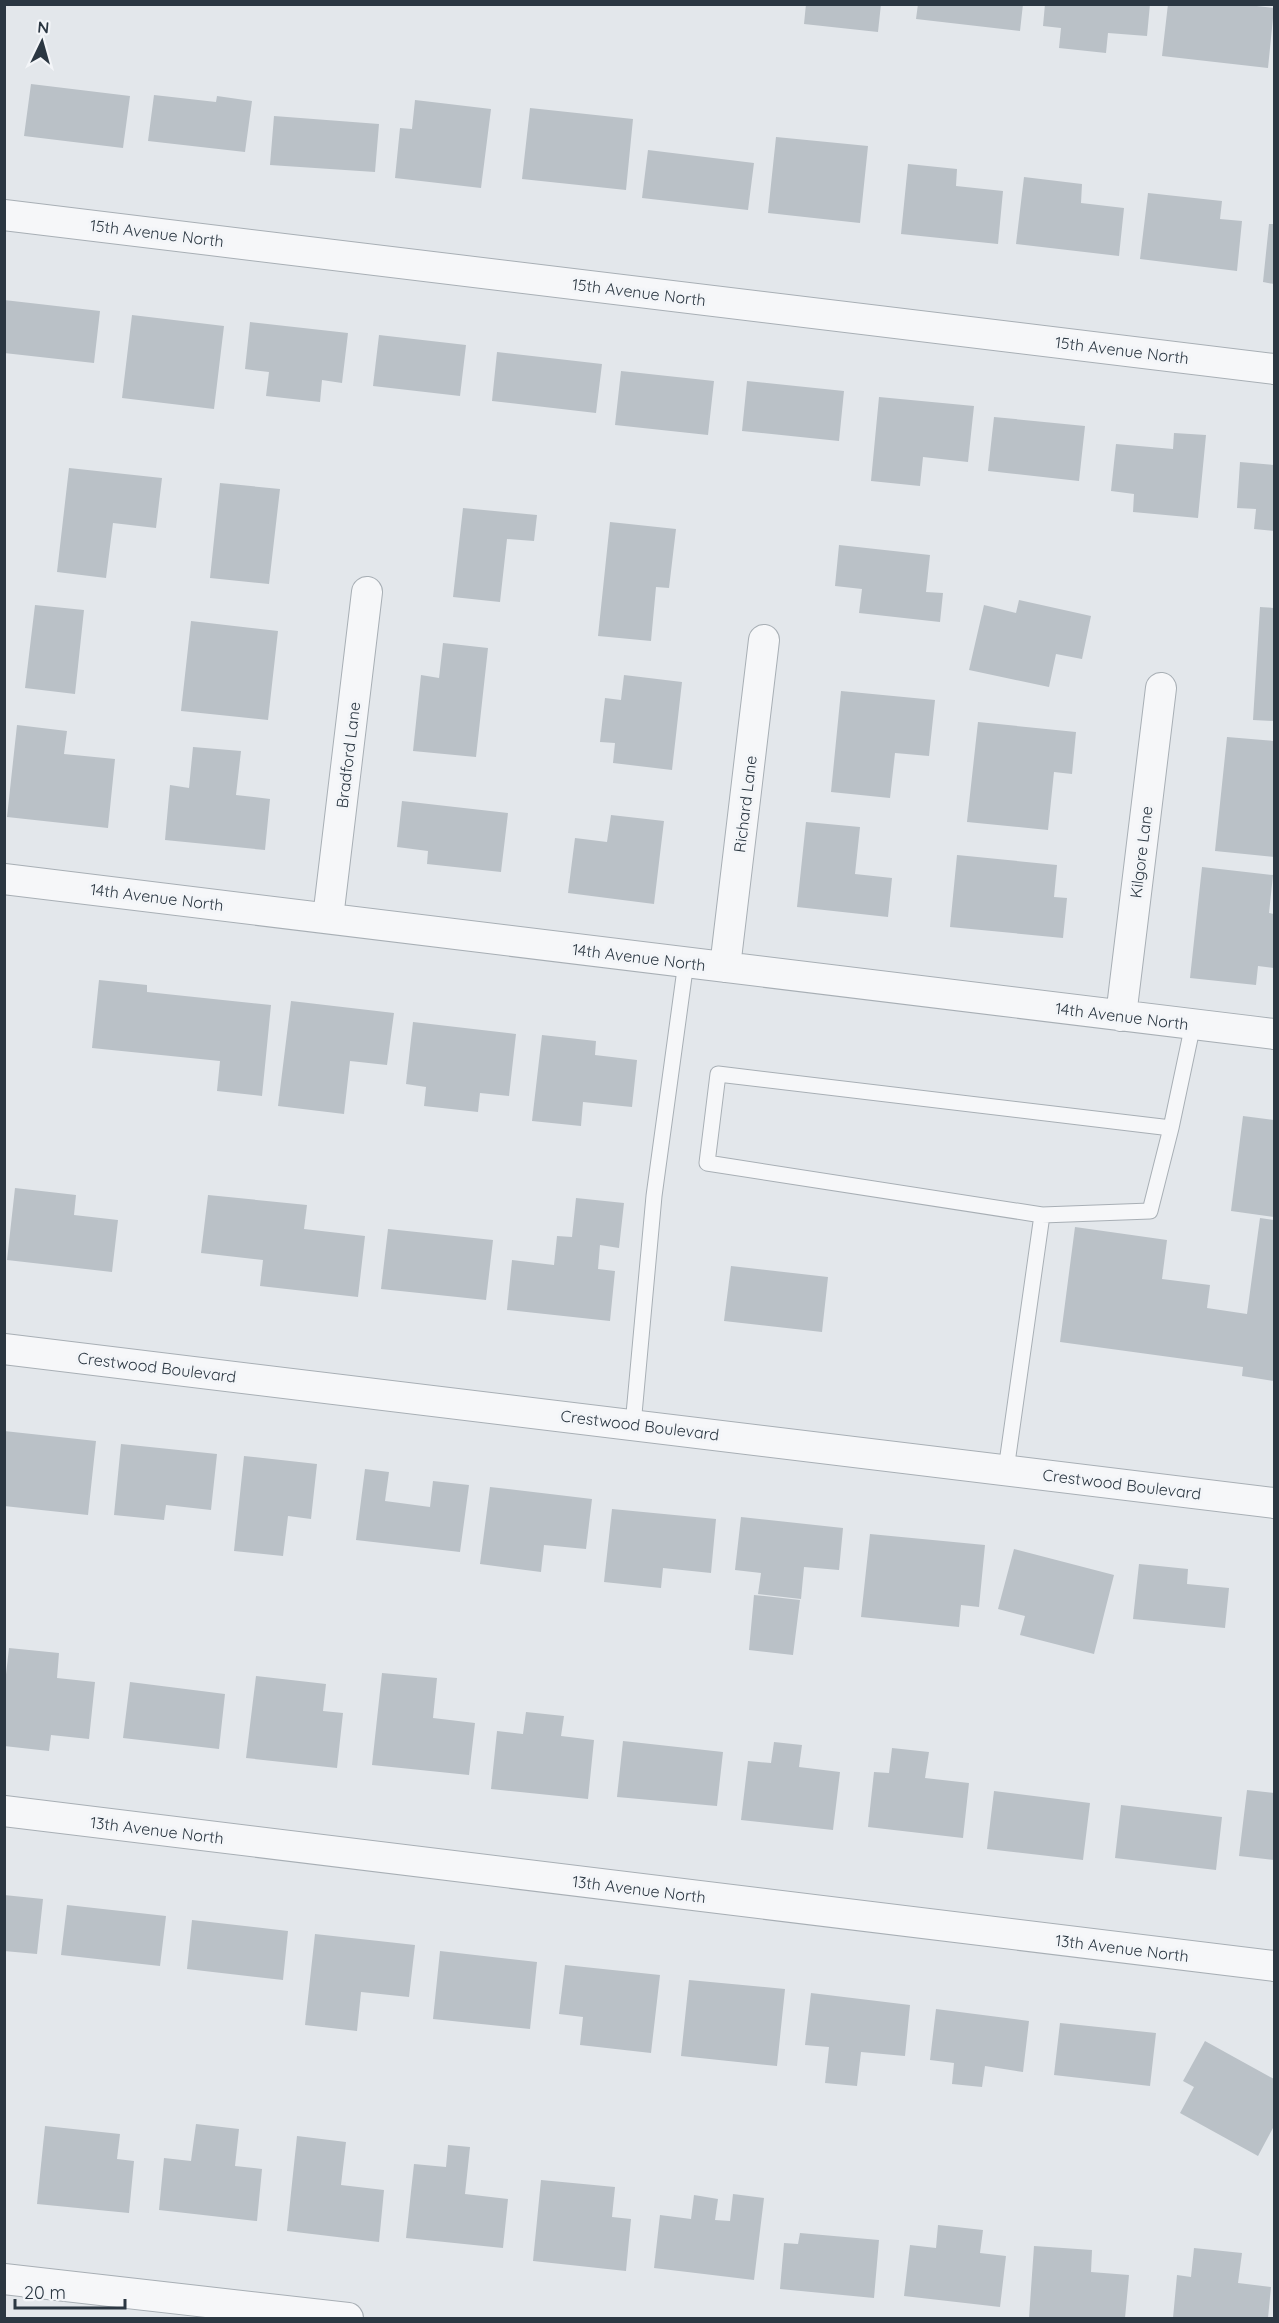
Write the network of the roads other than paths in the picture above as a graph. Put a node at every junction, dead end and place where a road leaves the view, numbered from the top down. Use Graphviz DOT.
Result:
graph roads {
  1 [pos="4,215"];
  2 [pos="1275,369"];
  3 [pos="368,592"];
  4 [pos="764,640"];
  5 [pos="1161,688"];
  6 [pos="4,879"];
  7 [pos="328,918"];
  8 [pos="686,962"];
  9 [pos="725,967"];
  10 [pos="1122,1016"];
  11 [pos="1193,1024"];
  12 [pos="1275,1034"];
  13 [pos="1171,1128"];
  14 [pos="1042,1215"];
  15 [pos="4,1349"];
  16 [pos="633,1425"];
  17 [pos="1006,1470"];
  18 [pos="1275,1503"];
  19 [pos="4,1811"];
  20 [pos="1275,1966"];
  21 [pos="4,2279"];
  22 [pos="348,2319"];
  1 -- 2 [label="street, 15th Avenue North"];
  3 -- 7 [label="street, Bradford Lane"];
  4 -- 9 [label="street, Richard Lane"];
  5 -- 10 [label="street, Kilgore Lane"];
  6 -- 7 [label="street, 14th Avenue North"];
  7 -- 8 [label="street, 14th Avenue North"];
  8 -- 9 [label="street, 14th Avenue North"];
  8 -- 16 [label="lane"];
  9 -- 10 [label="street, 14th Avenue North"];
  10 -- 11 [label="street, 14th Avenue North"];
  11 -- 12 [label="street, 14th Avenue North"];
  11 -- 13 [label="lane"];
  13 -- 14 [label="lane"];
  13 -- 14 [label="lane"];
  14 -- 17 [label="lane"];
  15 -- 16 [label="street, Crestwood Boulevard"];
  16 -- 17 [label="street, Crestwood Boulevard"];
  17 -- 18 [label="street, Crestwood Boulevard"];
  19 -- 20 [label="street, 13th Avenue North"];
  21 -- 22 [label="street"];
}
